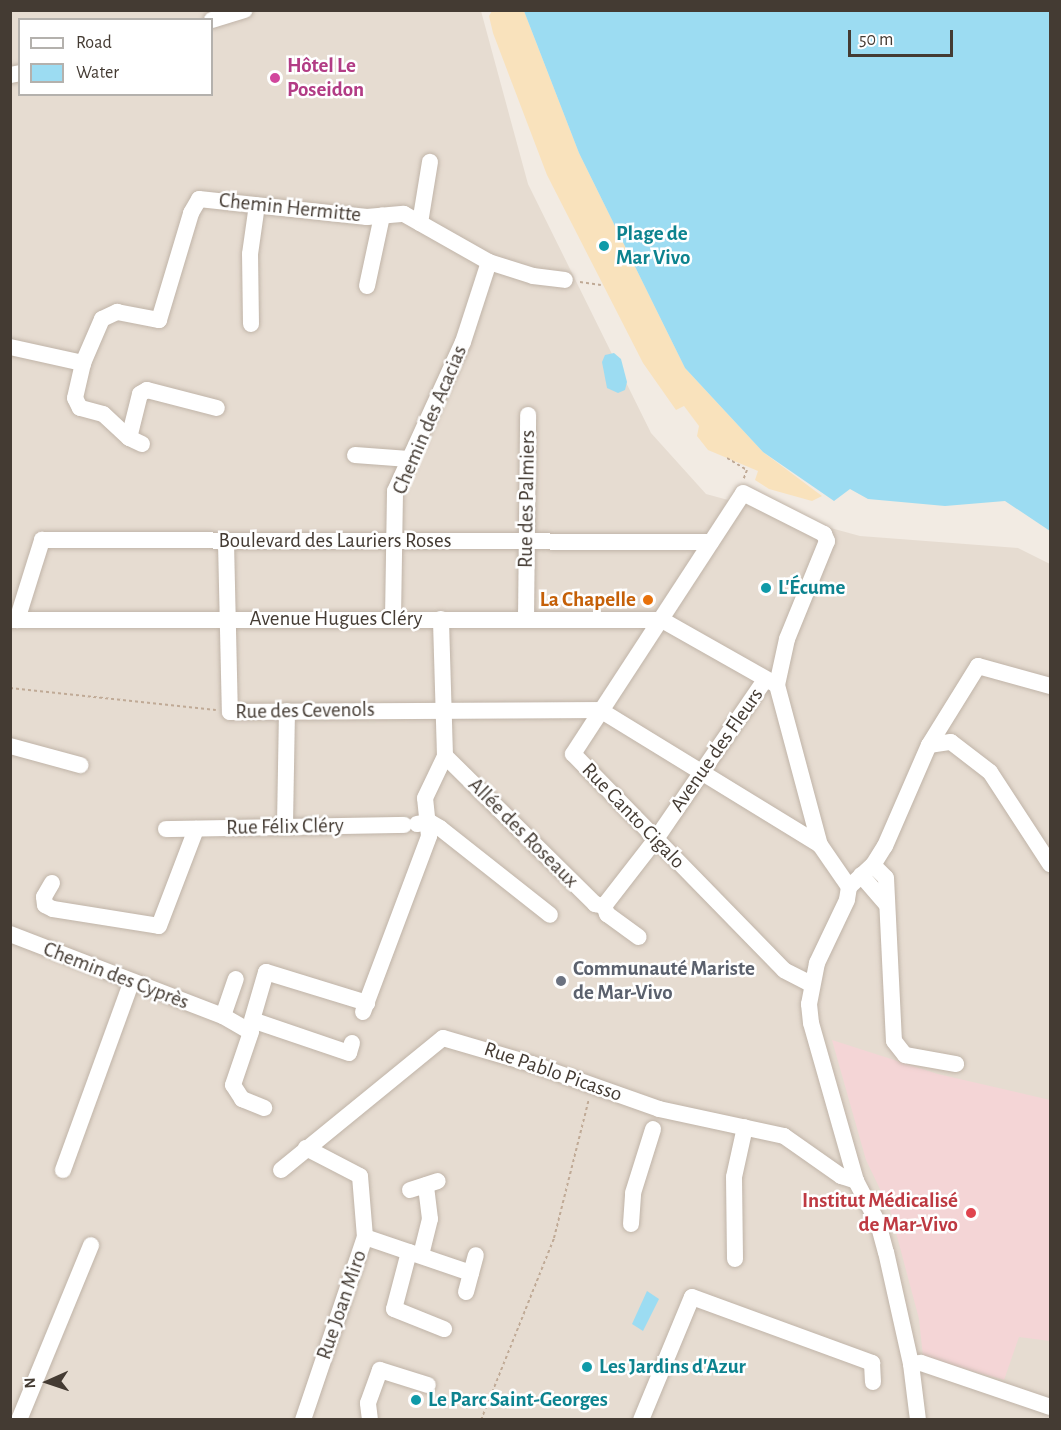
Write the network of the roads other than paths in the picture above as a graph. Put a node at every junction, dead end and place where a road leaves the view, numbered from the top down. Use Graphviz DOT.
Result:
graph roads {
  1 [pos="244,10"];
  2 [pos="213,20"];
  3 [pos="430,162"];
  4 [pos="250,205"];
  5 [pos="382,216"];
  6 [pos="420,223"];
  7 [pos="489,262"];
  8 [pos="240,273"];
  9 [pos="565,280"];
  10 [pos="367,286"];
  11 [pos="251,324"];
  12 [pos="10,347"];
  13 [pos="83,363"];
  14 [pos="217,408"];
  15 [pos="528,415"];
  16 [pos="355,455"];
  17 [pos="409,459"];
  18 [pos="393,541"];
  19 [pos="226,542"];
  20 [pos="527,542"];
  21 [pos="711,542"];
  22 [pos="393,619"];
  23 [pos="14,620"];
  24 [pos="226,620"];
  25 [pos="441,620"];
  26 [pos="526,620"];
  27 [pos="662,620"];
  28 [pos="771,682"];
  29 [pos="1050,686"];
  30 [pos="443,709"];
  31 [pos="600,710"];
  32 [pos="287,711"];
  33 [pos="929,745"];
  34 [pos="10,746"];
  35 [pos="445,756"];
  36 [pos="80,765"];
  37 [pos="701,772"];
  38 [pos="417,824"];
  39 [pos="285,825"];
  40 [pos="166,829"];
  41 [pos="196,829"];
  42 [pos="656,839"];
  43 [pos="820,844"];
  44 [pos="1050,864"];
  45 [pos="867,870"];
  46 [pos="52,883"];
  47 [pos="849,887"];
  48 [pos="604,906"];
  49 [pos="550,915"];
  50 [pos="10,934"];
  51 [pos="639,937"];
  52 [pos="236,979"];
  53 [pos="131,984"];
  54 [pos="811,984"];
  55 [pos="223,1016"];
  56 [pos="352,1042"];
  57 [pos="956,1064"];
  58 [pos="264,1108"];
  59 [pos="745,1127"];
  60 [pos="653,1129"];
  61 [pos="306,1148"];
  62 [pos="63,1170"];
  63 [pos="280,1170"];
  64 [pos="856,1181"];
  65 [pos="425,1185"];
  66 [pos="631,1224"];
  67 [pos="365,1237"];
  68 [pos="91,1245"];
  69 [pos="415,1254"];
  70 [pos="476,1255"];
  71 [pos="735,1259"];
  72 [pos="471,1272"];
  73 [pos="466,1292"];
  74 [pos="444,1329"];
  75 [pos="911,1364"];
  76 [pos="873,1382"];
  77 [pos="428,1385"];
  78 [pos="1050,1407"];
  79 [pos="19,1419"];
  80 [pos="303,1419"];
  81 [pos="370,1419"];
  82 [pos="641,1419"];
  83 [pos="918,1419"];
  1 -- 2 [label="street"];
  3 -- 6 [label="street"];
  4 -- 5 [label="street, Chemin Hermitte"];
  4 -- 8 [label="street"];
  4 -- 11 [label="street"];
  4 -- 13 [label="street, Chemin Hermitte"];
  5 -- 6 [label="street, Chemin Hermitte"];
  5 -- 10 [label="street"];
  6 -- 7 [label="street, Chemin Hermitte"];
  7 -- 9 [label="street, Chemin Hermitte"];
  7 -- 17 [label="street, Chemin des Acacias"];
  12 -- 13 [label="street"];
  13 -- 14 [label="street"];
  15 -- 20 [label="street, Rue des Palmiers"];
  16 -- 17 [label="street"];
  17 -- 18 [label="street, Chemin des Acacias"];
  18 -- 19 [label="street, Boulevard des Lauriers Roses"];
  18 -- 20 [label="street, Boulevard des Lauriers Roses"];
  18 -- 22 [label="street, Chemin des Acacias"];
  19 -- 23 [label="street, Boulevard des Lauriers Roses"];
  19 -- 24 [label="street"];
  20 -- 21 [label="street, Boulevard des Lauriers Roses"];
  20 -- 26 [label="street, Rue des Palmiers"];
  21 -- 27 [label="street, Rue Canto Cigalo"];
  21 -- 28 [label="street, Rue Canto Cigalo"];
  22 -- 24 [label="street, Avenue Hugues Cléry"];
  22 -- 25 [label="street, Avenue Hugues Cléry"];
  23 -- 24 [label="street, Avenue Hugues Cléry"];
  24 -- 32 [label="street, Rue des Cevenols"];
  25 -- 26 [label="street, Avenue Hugues Cléry"];
  25 -- 30 [label="street"];
  26 -- 27 [label="street, Avenue Hugues Cléry"];
  27 -- 28 [label="street"];
  27 -- 31 [label="street, Rue Canto Cigalo"];
  28 -- 37 [label="street, Avenue des Fleurs"];
  28 -- 43 [label="street"];
  29 -- 33 [label="street"];
  30 -- 31 [label="street, Rue des Cevenols"];
  30 -- 32 [label="street, Rue des Cevenols"];
  30 -- 35 [label="street"];
  31 -- 37 [label="street"];
  31 -- 42 [label="street, Rue Canto Cigalo"];
  32 -- 39 [label="street"];
  33 -- 44 [label="street"];
  33 -- 45 [label="street"];
  34 -- 36 [label="street"];
  35 -- 38 [label="street"];
  35 -- 48 [label="street, Allée des Roseaux"];
  37 -- 42 [label="street, Avenue des Fleurs"];
  37 -- 43 [label="street"];
  38 -- 39 [label="street, Rue Félix Cléry"];
  38 -- 49 [label="street"];
  38 -- 56 [label="street"];
  39 -- 41 [label="street, Rue Félix Cléry"];
  40 -- 41 [label="street, Rue Félix Cléry"];
  41 -- 46 [label="street"];
  42 -- 48 [label="street, Avenue des Fleurs"];
  42 -- 54 [label="street, Rue Canto Cigalo"];
  43 -- 47 [label="street"];
  45 -- 47 [label="street"];
  45 -- 57 [label="street"];
  47 -- 54 [label="street"];
  48 -- 51 [label="street, Allée des Roseaux"];
  50 -- 53 [label="street, Chemin des Cyprès"];
  52 -- 55 [label="street"];
  53 -- 55 [label="street, Chemin des Cyprès"];
  53 -- 62 [label="street"];
  54 -- 64 [label="street"];
  55 -- 58 [label="street, Chemin des Cyprès"];
  59 -- 61 [label="street, Rue Pablo Picasso"];
  59 -- 64 [label="street, Rue Pablo Picasso"];
  59 -- 71 [label="street"];
  60 -- 66 [label="street"];
  61 -- 63 [label="street, Rue Pablo Picasso"];
  61 -- 67 [label="street, Rue Joan Miro"];
  64 -- 75 [label="street"];
  65 -- 69 [label="street"];
  67 -- 69 [label="street"];
  67 -- 80 [label="street, Rue Joan Miro"];
  68 -- 79 [label="street"];
  69 -- 72 [label="street"];
  69 -- 74 [label="street"];
  70 -- 72 [label="street"];
  72 -- 73 [label="street"];
  75 -- 78 [label="street"];
  75 -- 83 [label="street"];
  76 -- 82 [label="street"];
  77 -- 81 [label="street"];
}
